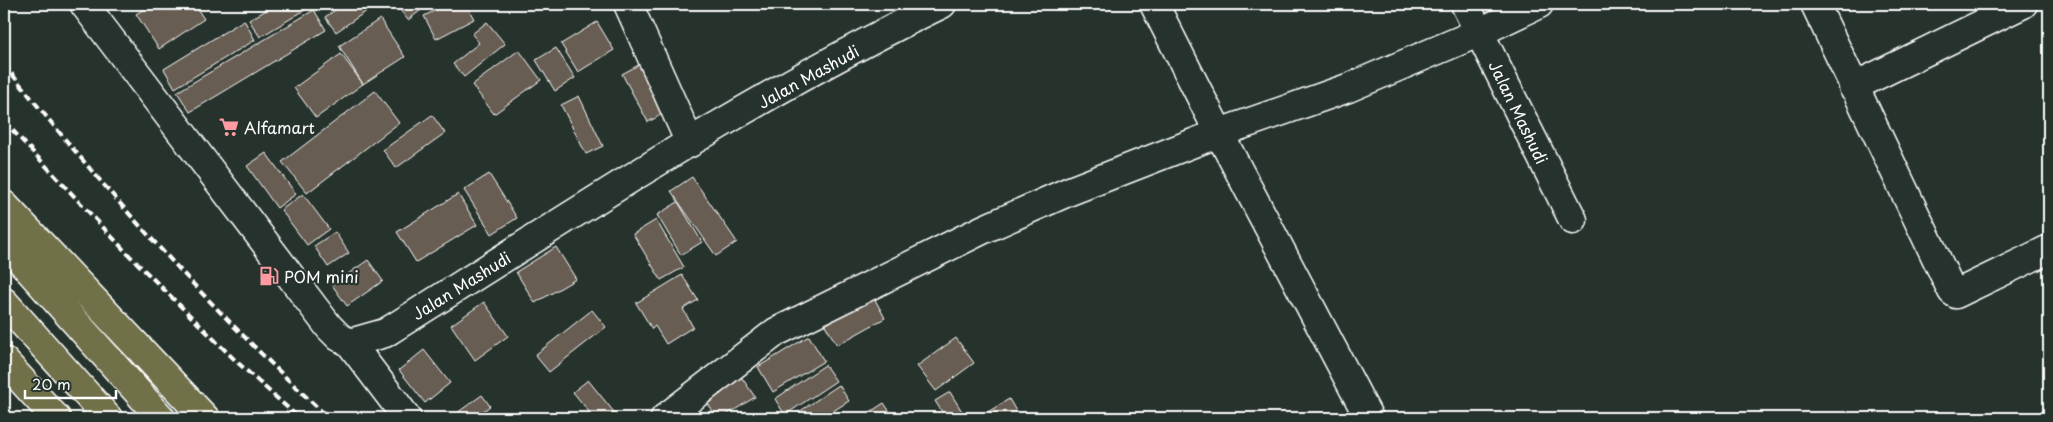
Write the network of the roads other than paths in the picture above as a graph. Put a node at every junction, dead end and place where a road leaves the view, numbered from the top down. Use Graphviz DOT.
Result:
graph roads {
  1 [pos="84,4"];
  2 [pos="628,4"];
  3 [pos="942,4"];
  4 [pos="1154,4"];
  5 [pos="1465,4"];
  6 [pos="1539,4"];
  7 [pos="1815,4"];
  8 [pos="2023,4"];
  9 [pos="1480,32"];
  10 [pos="1853,87"];
  11 [pos="1219,133"];
  12 [pos="690,143"];
  13 [pos="4,205"];
  14 [pos="1574,220"];
  15 [pos="4,242"];
  16 [pos="2049,249"];
  17 [pos="4,302"];
  18 [pos="350,343"];
  19 [pos="4,360"];
  20 [pos="56,418"];
  21 [pos="108,418"];
  22 [pos="161,418"];
  23 [pos="205,418"];
  24 [pos="407,418"];
  25 [pos="665,418"];
  26 [pos="1369,418"];
  1 -- 18 [label="street"];
  2 -- 12 [label="street"];
  3 -- 12 [label="street, Jalan Mashudi"];
  4 -- 11 [label="street"];
  5 -- 9 [label="street, Jalan Mashudi"];
  6 -- 9 [label="street"];
  7 -- 10 [label="street"];
  8 -- 10 [label="street"];
  9 -- 11 [label="street"];
  9 -- 14 [label="street, Jalan Mashudi"];
  10 -- 16 [label="street"];
  11 -- 25 [label="street"];
  11 -- 26 [label="street"];
  12 -- 18 [label="street, Jalan Mashudi"];
  13 -- 23 [label="highway"];
  15 -- 22 [label="highway"];
  17 -- 21 [label="highway"];
  18 -- 24 [label="street"];
  19 -- 20 [label="highway"];
}
